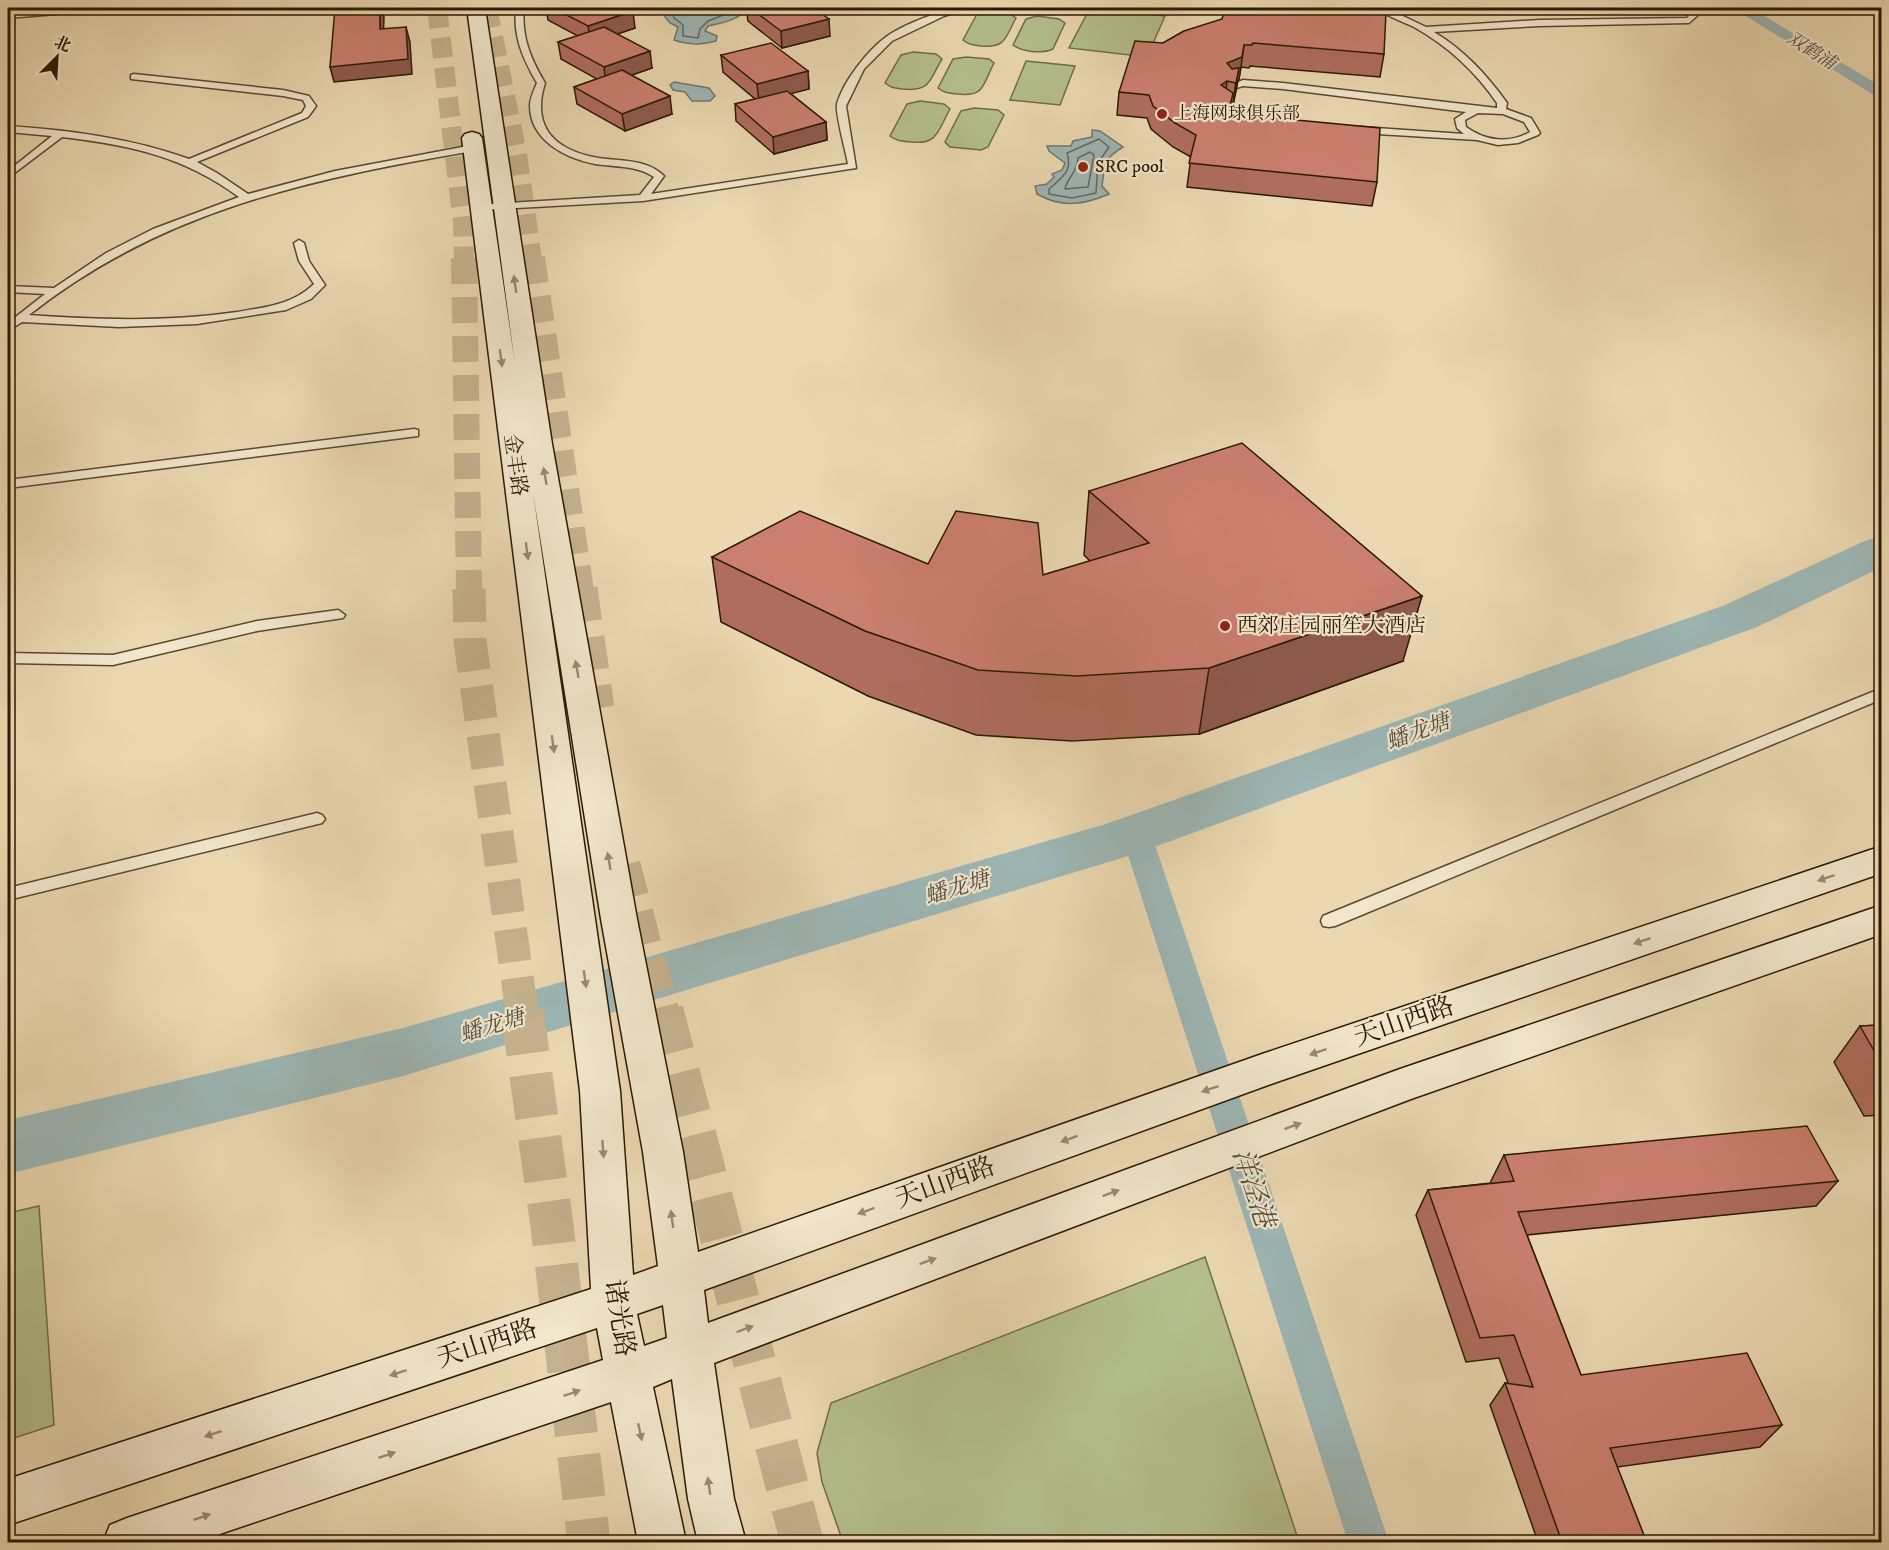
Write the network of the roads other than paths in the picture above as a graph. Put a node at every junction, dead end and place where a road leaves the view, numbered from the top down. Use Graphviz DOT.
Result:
graph roads {
  1 [pos="105,8"];
  2 [pos="461,8"];
  3 [pos="476,8"];
  4 [pos="520,8"];
  5 [pos="963,8"];
  6 [pos="1380,8"];
  7 [pos="1681,8"];
  8 [pos="8,16"];
  9 [pos="1425,30"];
  10 [pos="134,77"];
  11 [pos="1230,87"];
  12 [pos="1476,110"];
  13 [pos="1501,110"];
  14 [pos="8,129"];
  15 [pos="1348,129"];
  16 [pos="60,134"];
  17 [pos="1482,138"];
  18 [pos="473,148"];
  19 [pos="187,163"];
  20 [pos="8,175"];
  21 [pos="247,198"];
  22 [pos="643,198"];
  23 [pos="492,206"];
  24 [pos="299,243"];
  25 [pos="8,289"];
  26 [pos="56,291"];
  27 [pos="18,318"];
  28 [pos="8,328"];
  29 [pos="414,433"];
  30 [pos="8,484"];
  31 [pos="339,615"];
  32 [pos="8,658"];
  33 [pos="1881,693"];
  34 [pos="317,819"];
  35 [pos="1881,859"];
  36 [pos="8,894"];
  37 [pos="1881,919"];
  38 [pos="1329,921"];
  39 [pos="600,1091"];
  40 [pos="681,1277"];
  41 [pos="613,1302"];
  42 [pos="690,1350"];
  43 [pos="628,1374"];
  44 [pos="8,1502"];
  45 [pos="127,1542"];
  46 [pos="662,1542"];
  47 [pos="722,1542"];
  1 -- 8 [label="lane"];
  2 -- 18 [label="main road, 金丰路"];
  3 -- 23 [label="main road"];
  4 -- 22 [label="lane"];
  5 -- 22 [label="lane"];
  6 -- 9 [label="lane"];
  7 -- 9 [label="lane"];
  9 -- 13 [label="lane"];
  10 -- 19 [label="lane"];
  11 -- 12 [label="lane"];
  12 -- 13 [label="lane"];
  12 -- 17 [label="lane"];
  13 -- 17 [label="lane"];
  14 -- 16 [label="lane"];
  15 -- 17 [label="lane"];
  16 -- 19 [label="lane"];
  16 -- 20 [label="lane"];
  18 -- 21 [label="lane"];
  18 -- 23 [label="main road, 金丰路"];
  19 -- 21 [label="lane"];
  21 -- 26 [label="lane"];
  22 -- 23 [label="lane"];
  23 -- 39 [label="main road, 金丰路, one-way"];
  40 -- 23 [label="main road, one-way"];
  24 -- 27 [label="lane"];
  25 -- 26 [label="lane"];
  26 -- 27 [label="lane"];
  27 -- 28 [label="lane"];
  29 -- 30 [label="lane"];
  31 -- 32 [label="lane"];
  33 -- 38 [label="lane"];
  34 -- 36 [label="lane"];
  35 -- 40 [label="main road, 天山西路, one-way"];
  42 -- 37 [label="main road, one-way"];
  39 -- 41 [label="main road, 诸光路, one-way"];
  40 -- 41 [label="main road, 天山西路"];
  40 -- 42 [label="main road"];
  41 -- 43 [label="main road, 诸光路"];
  41 -- 44 [label="main road, 天山西路, one-way"];
  42 -- 43 [label="main road"];
  47 -- 42 [label="main road, one-way"];
  45 -- 43 [label="main road, one-way"];
  43 -- 46 [label="main road, 诸光路, one-way"];
}
